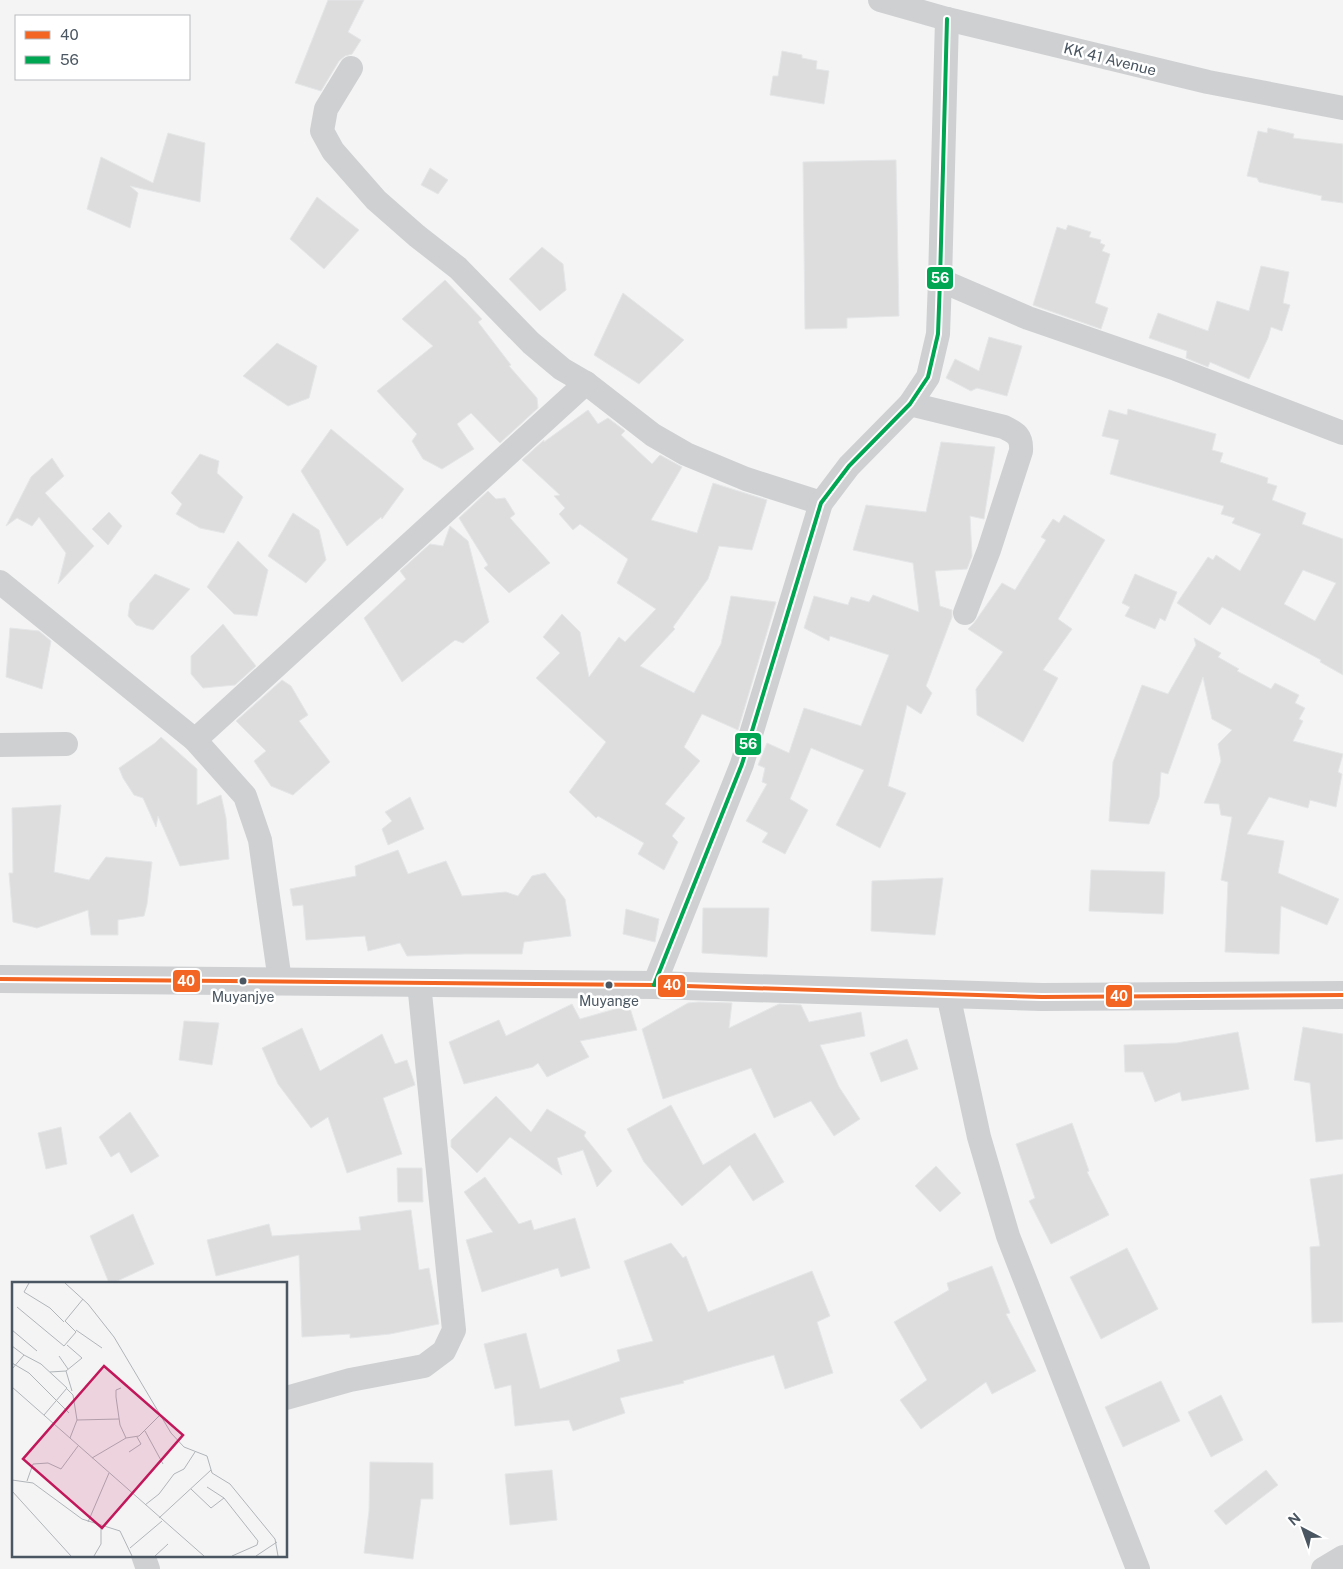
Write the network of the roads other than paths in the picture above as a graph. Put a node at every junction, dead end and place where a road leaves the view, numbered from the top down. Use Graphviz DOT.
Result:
graph roads {
  1 [pos="880,0"];
  2 [pos="947,19"];
  3 [pos="351,68"];
  4 [pos="1343,108"];
  5 [pos="940,280"];
  6 [pos="586,383"];
  7 [pos="910,404"];
  8 [pos="1343,433"];
  9 [pos="820,503"];
  10 [pos="0,582"];
  11 [pos="965,613"];
  12 [pos="195,740"];
  13 [pos="66,744"];
  14 [pos="0,745"];
  15 [pos="0,979"];
  16 [pos="280,981"];
  17 [pos="419,983"];
  18 [pos="654,985"];
  19 [pos="948,994"];
  20 [pos="1343,995"];
  21 [pos="288,1397"];
  22 [pos="143,1556"];
  23 [pos="1343,1557"];
  24 [pos="148,1569"];
  25 [pos="1138,1569"];
  26 [pos="1324,1569"];
  1 -- 2 [label="street, KK 41 Avenue"];
  2 -- 4 [label="street, KK 41 Avenue"];
  2 -- 5 [label="street"];
  3 -- 6 [label="street"];
  5 -- 7 [label="street"];
  5 -- 8 [label="street"];
  6 -- 9 [label="street"];
  6 -- 12 [label="street"];
  7 -- 9 [label="street"];
  7 -- 11 [label="street"];
  9 -- 18 [label="street"];
  10 -- 12 [label="street"];
  12 -- 16 [label="street"];
  13 -- 14 [label="street"];
  15 -- 16 [label="street"];
  16 -- 17 [label="street"];
  17 -- 18 [label="street"];
  17 -- 21 [label="street"];
  18 -- 19 [label="street"];
  19 -- 20 [label="street"];
  19 -- 25 [label="street"];
  22 -- 24 [label="street"];
  23 -- 26 [label="street"];
}
